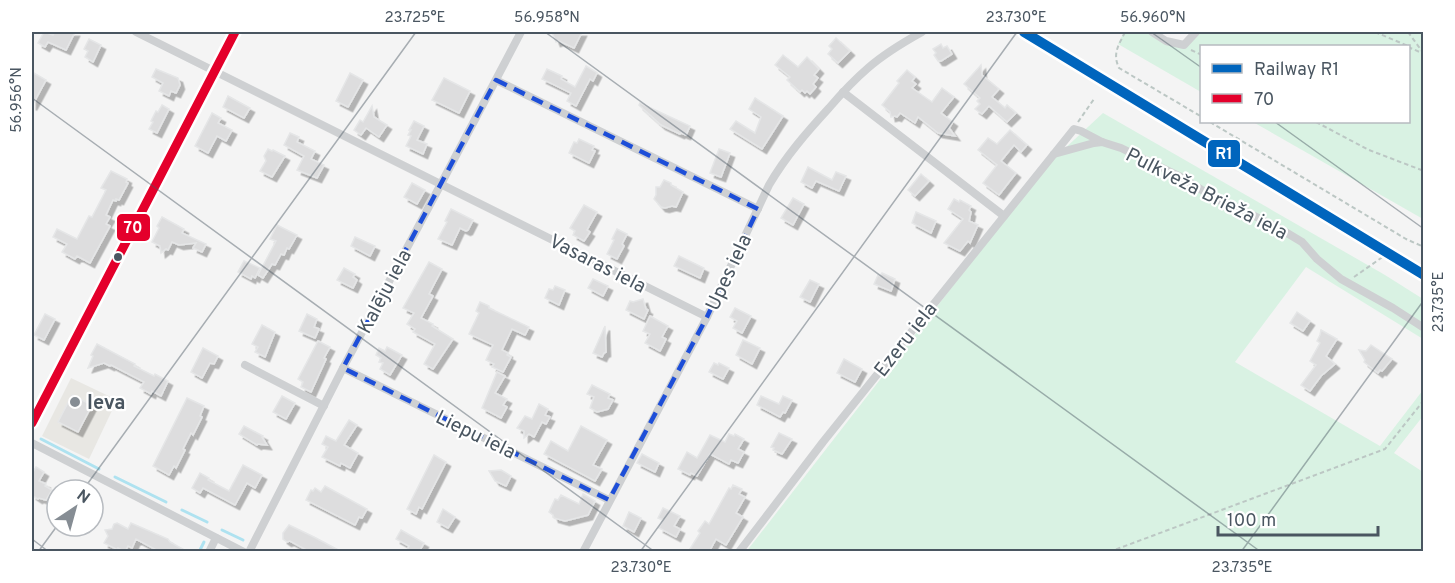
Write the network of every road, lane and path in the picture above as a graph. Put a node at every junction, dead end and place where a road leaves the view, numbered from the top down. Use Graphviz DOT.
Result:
graph roads {
  1 [pos="136,32"];
  2 [pos="235,32"];
  3 [pos="521,32"];
  4 [pos="922,32"];
  5 [pos="1125,32"];
  6 [pos="1152,32"];
  7 [pos="1196,32"];
  8 [pos="1375,32"];
  9 [pos="1408,32"];
  10 [pos="1404,45"];
  11 [pos="1423,54"];
  12 [pos="214,71"];
  13 [pos="496,80"];
  14 [pos="843,92"];
  15 [pos="1094,99"];
  16 [pos="1200,116"];
  17 [pos="1212,123"];
  18 [pos="1318,123"];
  19 [pos="1074,129"];
  20 [pos="1102,142"];
  21 [pos="1054,154"];
  22 [pos="1424,171"];
  23 [pos="441,184"];
  24 [pos="758,209"];
  25 [pos="1004,216"];
  26 [pos="1424,247"];
  27 [pos="1424,280"];
  28 [pos="1347,282"];
  29 [pos="707,317"];
  30 [pos="1424,328"];
  31 [pos="245,365"];
  32 [pos="343,368"];
  33 [pos="1424,400"];
  34 [pos="324,406"];
  35 [pos="32,423"];
  36 [pos="32,443"];
  37 [pos="609,500"];
  38 [pos="216,538"];
  39 [pos="209,552"];
  40 [pos="244,552"];
  41 [pos="249,552"];
  42 [pos="583,552"];
  43 [pos="739,552"];
  44 [pos="1109,552"];
  1 -- 12 [label="street, Vasaras iela"];
  2 -- 12 [label="main road"];
  3 -- 13 [label="street, Kalēju iela"];
  4 -- 14 [label="street, Upes iela"];
  5 -- 16 [label="path"];
  6 -- 7 [label="street"];
  8 -- 10 [label="path"];
  9 -- 11 [label="path"];
  12 -- 23 [label="street, Vasaras iela"];
  12 -- 35 [label="main road"];
  13 -- 23 [label="street, Kalēju iela"];
  13 -- 24 [label="street"];
  14 -- 24 [label="street, Upes iela"];
  14 -- 25 [label="street"];
  15 -- 19 [label="path"];
  17 -- 26 [label="path"];
  18 -- 22 [label="path"];
  19 -- 20 [label="street, Pulkveža Brieža iela"];
  19 -- 21 [label="street, Ezeru iela"];
  20 -- 21 [label="street"];
  20 -- 28 [label="street, Pulkveža Brieža iela"];
  21 -- 25 [label="street, Ezeru iela"];
  23 -- 29 [label="street, Vasaras iela"];
  23 -- 32 [label="street, Kalēju iela"];
  24 -- 29 [label="street, Upes iela"];
  25 -- 43 [label="street, Ezeru iela"];
  27 -- 28 [label="path"];
  28 -- 30 [label="street, Pulkveža Brieža iela"];
  29 -- 37 [label="street, Upes iela"];
  31 -- 34 [label="street"];
  32 -- 34 [label="street, Kalēju iela"];
  32 -- 37 [label="street, Liepu iela"];
  33 -- 44 [label="path"];
  34 -- 41 [label="street, Kalēju iela"];
  36 -- 38 [label="street"];
  37 -- 42 [label="street, Upes iela"];
  38 -- 39 [label="street"];
  38 -- 40 [label="street"];
}
